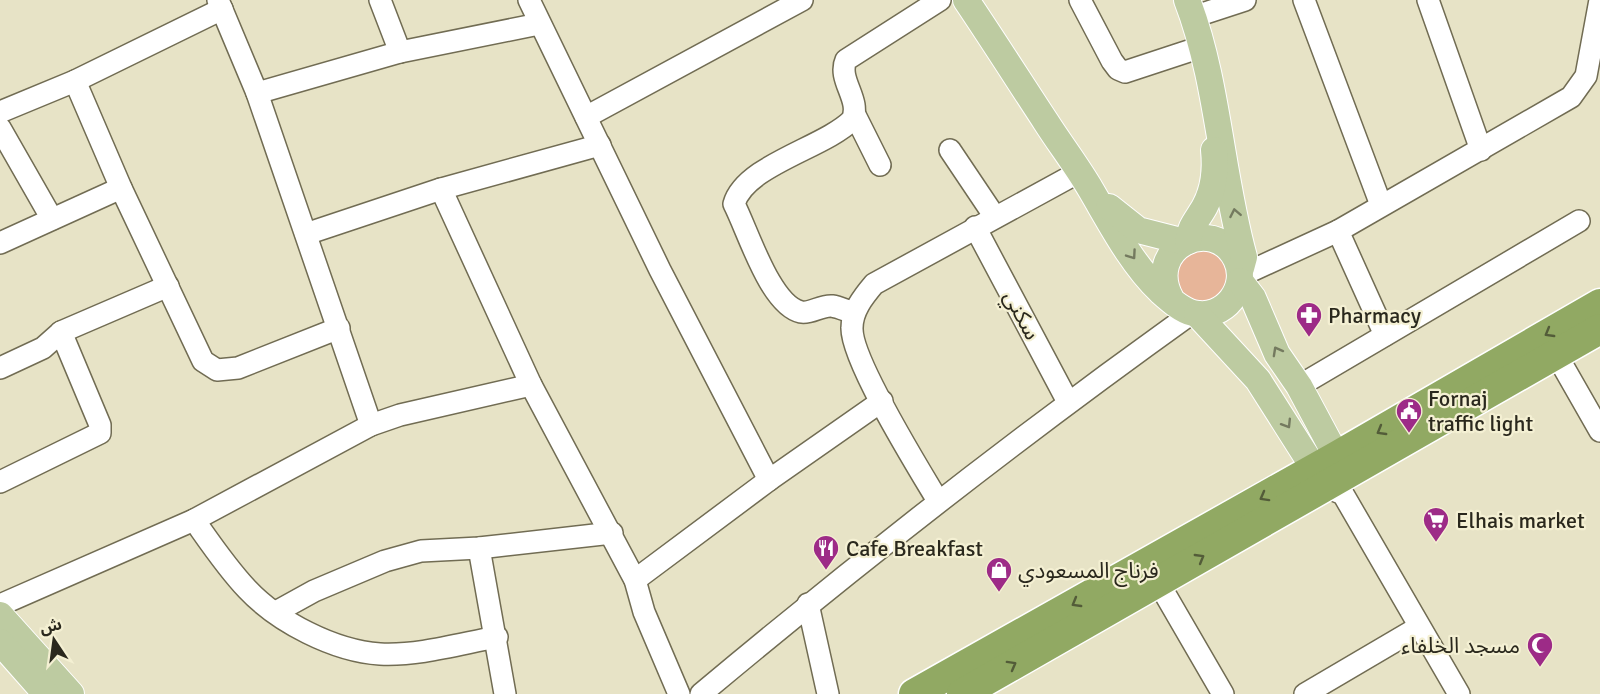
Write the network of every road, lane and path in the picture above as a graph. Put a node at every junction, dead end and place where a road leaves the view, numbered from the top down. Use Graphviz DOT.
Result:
graph roads {
  1 [pos="380,0"];
  2 [pos="529,0"];
  3 [pos="802,0"];
  4 [pos="940,0"];
  5 [pos="966,0"];
  6 [pos="1080,0"];
  7 [pos="1245,0"];
  8 [pos="1304,0"];
  9 [pos="1428,0"];
  10 [pos="1600,0"];
  11 [pos="220,5"];
  12 [pos="1190,9"];
  13 [pos="539,24"];
  14 [pos="1201,47"];
  15 [pos="400,52"];
  16 [pos="75,81"];
  17 [pos="1210,87"];
  18 [pos="257,93"];
  19 [pos="0,112"];
  20 [pos="855,115"];
  21 [pos="586,117"];
  22 [pos="0,128"];
  23 [pos="600,145"];
  24 [pos="950,150"];
  25 [pos="1481,150"];
  26 [pos="880,165"];
  27 [pos="1084,180"];
  28 [pos="121,188"];
  29 [pos="441,189"];
  30 [pos="1381,206"];
  31 [pos="995,217"];
  32 [pos="52,219"];
  33 [pos="1578,220"];
  34 [pos="975,227"];
  35 [pos="1338,231"];
  36 [pos="306,234"];
  37 [pos="1186,241"];
  38 [pos="0,243"];
  39 [pos="1240,276"];
  40 [pos="168,286"];
  41 [pos="1187,309"];
  42 [pos="1599,310"];
  43 [pos="854,313"];
  44 [pos="339,328"];
  45 [pos="61,332"];
  46 [pos="1385,335"];
  47 [pos="1556,354"];
  48 [pos="0,368"];
  49 [pos="531,385"];
  50 [pos="1299,386"];
  51 [pos="882,401"];
  52 [pos="1068,402"];
  53 [pos="371,425"];
  54 [pos="1600,431"];
  55 [pos="1333,476"];
  56 [pos="769,480"];
  57 [pos="0,482"];
  58 [pos="938,501"];
  59 [pos="194,520"];
  60 [pos="612,533"];
  61 [pos="479,548"];
  62 [pos="635,580"];
  63 [pos="1158,582"];
  64 [pos="808,604"];
  65 [pos="0,605"];
  66 [pos="276,612"];
  67 [pos="0,615"];
  68 [pos="1419,627"];
  69 [pos="497,637"];
  70 [pos="0,642"];
  71 [pos="46,694"];
  72 [pos="71,694"];
  73 [pos="505,694"];
  74 [pos="680,694"];
  75 [pos="701,694"];
  76 [pos="828,694"];
  77 [pos="914,694"];
  78 [pos="962,694"];
  79 [pos="1223,694"];
  80 [pos="1305,694"];
  81 [pos="1459,694"];
  1 -- 15 [label="street"];
  2 -- 13 [label="street"];
  3 -- 21 [label="street"];
  4 -- 20 [label="street"];
  5 -- 27 [label="main road"];
  6 -- 14 [label="street"];
  7 -- 12 [label="street"];
  8 -- 30 [label="street"];
  9 -- 25 [label="street"];
  10 -- 25 [label="street"];
  11 -- 16 [label="street"];
  11 -- 18 [label="street"];
  12 -- 14 [label="main road"];
  13 -- 15 [label="street"];
  13 -- 21 [label="street"];
  14 -- 17 [label="main road"];
  15 -- 18 [label="street"];
  16 -- 19 [label="street"];
  16 -- 28 [label="street"];
  17 -- 37 [label="main road"];
  39 -- 17 [label="main road, one-way"];
  18 -- 36 [label="street"];
  20 -- 26 [label="street"];
  20 -- 43 [label="street"];
  21 -- 23 [label="street"];
  22 -- 32 [label="street"];
  23 -- 29 [label="street"];
  23 -- 56 [label="street"];
  24 -- 31 [label="street"];
  25 -- 30 [label="street"];
  27 -- 31 [label="street"];
  27 -- 37 [label="main road"];
  27 -- 41 [label="main road, one-way"];
  28 -- 32 [label="street"];
  28 -- 40 [label="street"];
  29 -- 36 [label="street"];
  29 -- 49 [label="street"];
  30 -- 35 [label="street"];
  31 -- 34 [label="street"];
  32 -- 38 [label="street"];
  33 -- 46 [label="street"];
  34 -- 43 [label="street"];
  34 -- 52 [label="street, سكني"];
  35 -- 39 [label="street"];
  35 -- 46 [label="street"];
  36 -- 44 [label="street"];
  37 -- 39 [label="main road"];
  37 -- 41 [label="main road"];
  39 -- 41 [label="main road"];
  50 -- 39 [label="main road, one-way"];
  40 -- 44 [label="street"];
  40 -- 45 [label="street"];
  41 -- 52 [label="street"];
  41 -- 55 [label="main road, one-way"];
  42 -- 47 [label="highway"];
  42 -- 55 [label="highway, one-way"];
  43 -- 51 [label="street"];
  44 -- 53 [label="street"];
  45 -- 48 [label="street"];
  45 -- 57 [label="street"];
  46 -- 50 [label="street"];
  47 -- 54 [label="street"];
  47 -- 55 [label="highway"];
  49 -- 53 [label="street"];
  49 -- 60 [label="street"];
  50 -- 55 [label="main road"];
  51 -- 56 [label="street"];
  51 -- 58 [label="street"];
  52 -- 58 [label="street"];
  53 -- 59 [label="street"];
  63 -- 55 [label="highway, one-way"];
  55 -- 68 [label="street"];
  55 -- 77 [label="highway, one-way"];
  56 -- 62 [label="street"];
  58 -- 64 [label="street"];
  59 -- 65 [label="street"];
  59 -- 66 [label="street"];
  60 -- 61 [label="street"];
  60 -- 62 [label="street"];
  61 -- 66 [label="street"];
  61 -- 69 [label="street"];
  62 -- 74 [label="street"];
  78 -- 63 [label="highway, one-way"];
  63 -- 79 [label="street"];
  64 -- 75 [label="street"];
  64 -- 76 [label="street"];
  66 -- 69 [label="street"];
  67 -- 72 [label="main road"];
  68 -- 80 [label="street"];
  68 -- 81 [label="street"];
  69 -- 73 [label="street"];
  70 -- 71 [label="main road"];
}
